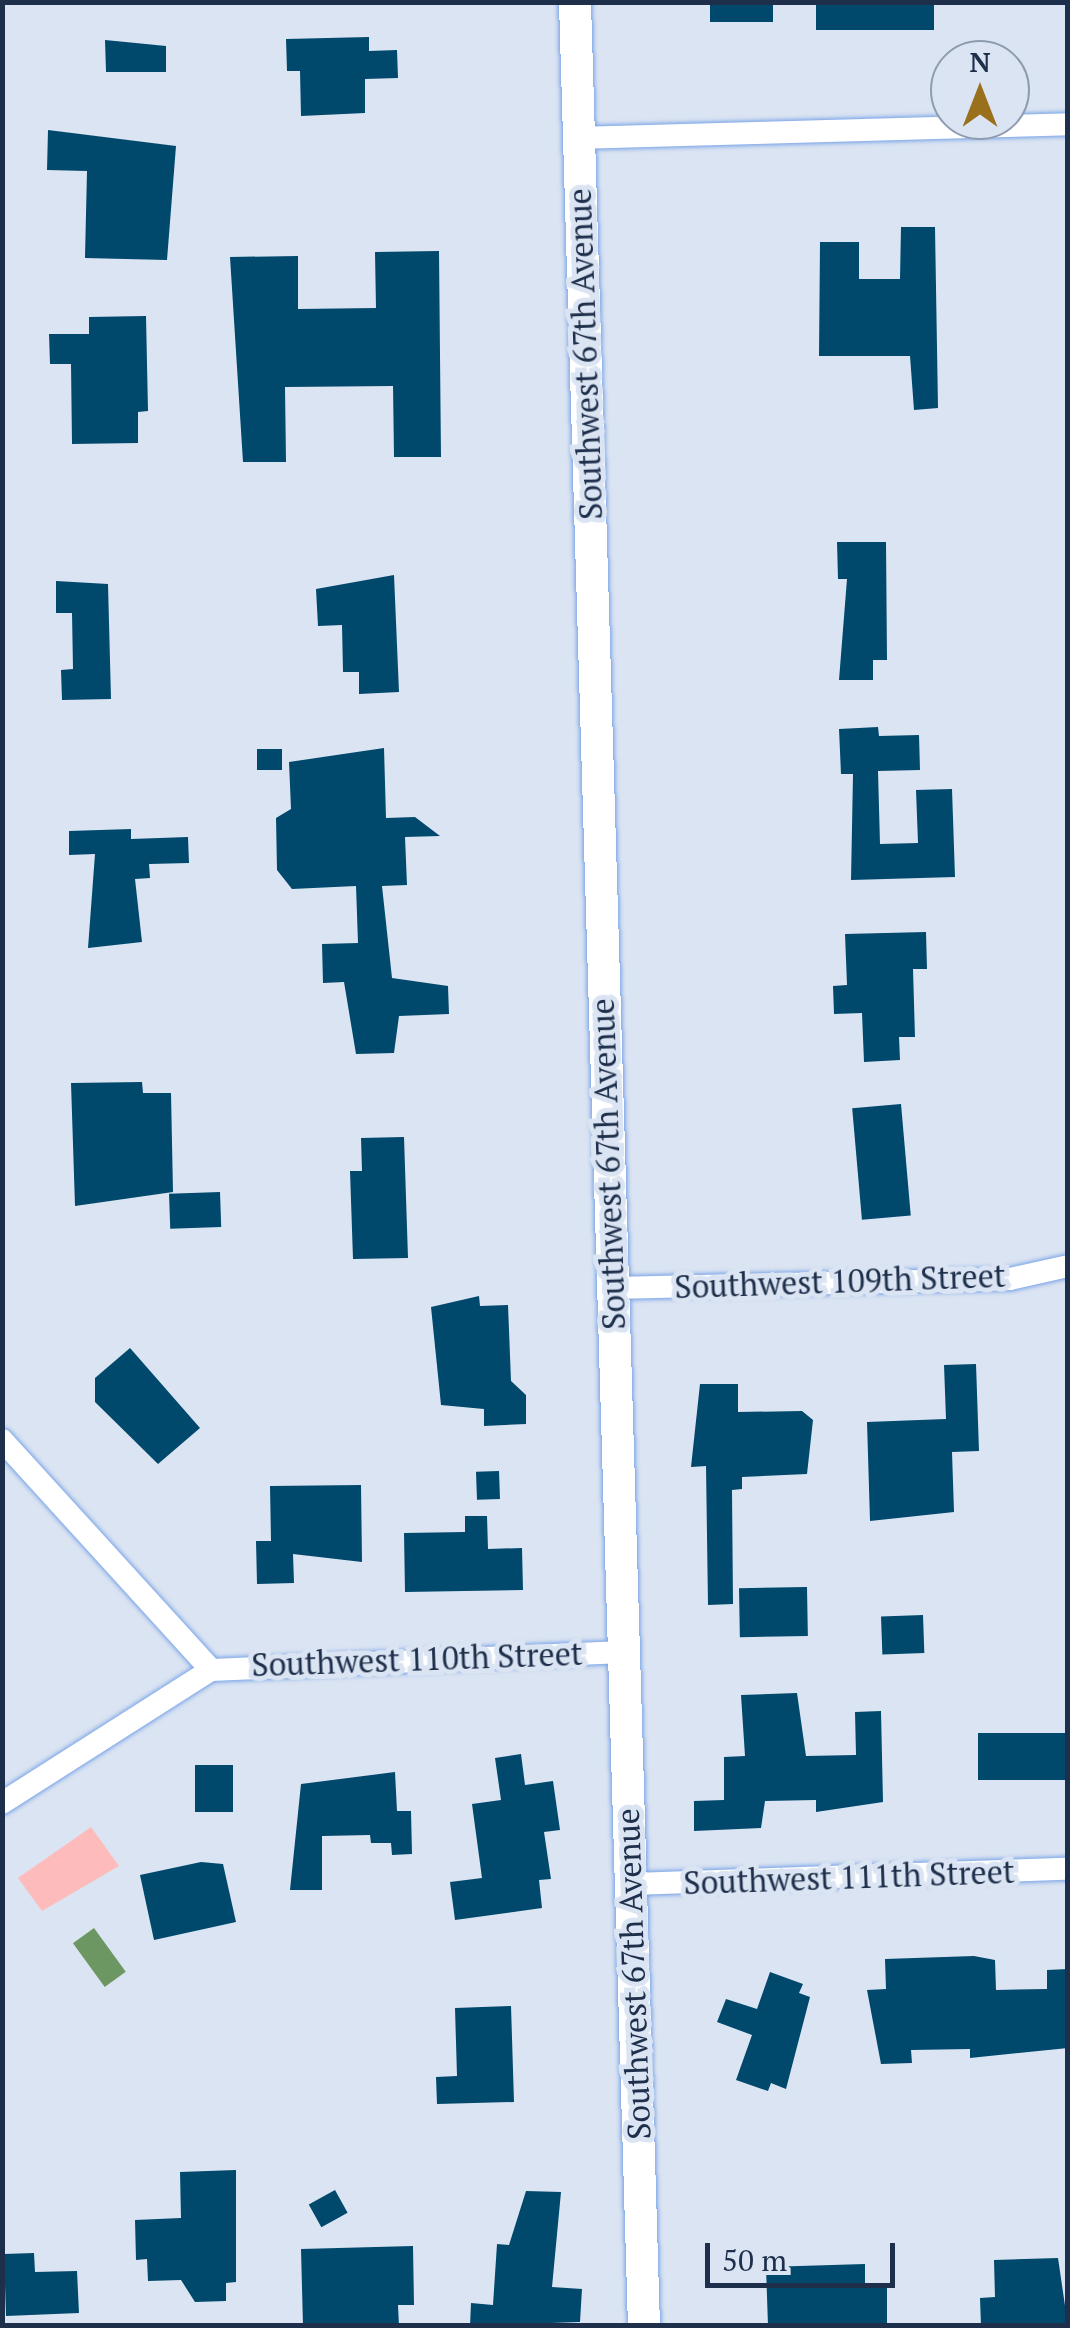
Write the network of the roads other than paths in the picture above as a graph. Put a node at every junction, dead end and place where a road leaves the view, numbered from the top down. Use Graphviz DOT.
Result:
graph roads {
  1 [pos="575,2"];
  2 [pos="1068,124"];
  3 [pos="578,138"];
  4 [pos="1068,1266"];
  5 [pos="612,1288"];
  6 [pos="2,1431"];
  7 [pos="3,1440"];
  8 [pos="624,1652"];
  9 [pos="211,1670"];
  10 [pos="2,1803"];
  11 [pos="1068,1869"];
  12 [pos="630,1884"];
  13 [pos="644,2326"];
  1 -- 3 [label="main road, Southwest 67th Avenue"];
  2 -- 3 [label="street"];
  3 -- 5 [label="main road, Southwest 67th Avenue"];
  4 -- 5 [label="street, Southwest 109th Street"];
  5 -- 8 [label="main road, Southwest 67th Avenue"];
  6 -- 7 [label="street"];
  7 -- 9 [label="street"];
  8 -- 9 [label="street, Southwest 110th Street"];
  8 -- 12 [label="main road, Southwest 67th Avenue"];
  9 -- 10 [label="street"];
  11 -- 12 [label="street, Southwest 111th Street"];
  12 -- 13 [label="main road, Southwest 67th Avenue"];
}
